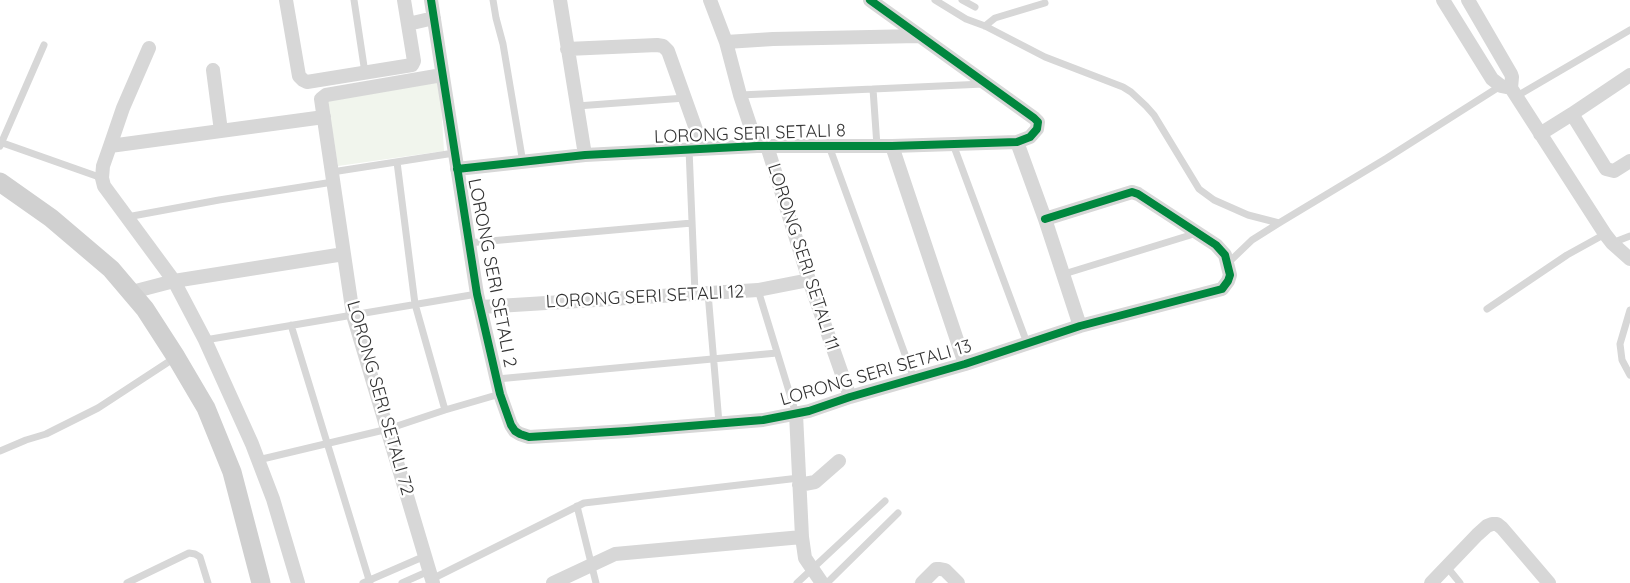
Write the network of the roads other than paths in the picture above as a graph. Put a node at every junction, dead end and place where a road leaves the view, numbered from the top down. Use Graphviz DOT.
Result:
graph roads {
  1 [pos="286,0"];
  2 [pos="354,0"];
  3 [pos="404,0"];
  4 [pos="431,0"];
  5 [pos="494,0"];
  6 [pos="560,0"];
  7 [pos="710,0"];
  8 [pos="870,0"];
  9 [pos="935,0"];
  10 [pos="962,0"];
  11 [pos="1443,0"];
  12 [pos="1468,0"];
  13 [pos="1045,3"];
  14 [pos="975,7"];
  15 [pos="434,18"];
  16 [pos="408,24"];
  17 [pos="985,26"];
  18 [pos="1630,30"];
  19 [pos="919,36"];
  20 [pos="726,42"];
  21 [pos="44,45"];
  22 [pos="150,48"];
  23 [pos="567,48"];
  24 [pos="213,70"];
  25 [pos="365,73"];
  26 [pos="442,75"];
  27 [pos="1630,75"];
  28 [pos="987,84"];
  29 [pos="1510,87"];
  30 [pos="873,89"];
  31 [pos="740,95"];
  32 [pos="685,98"];
  33 [pos="577,106"];
  34 [pos="1572,114"];
  35 [pos="324,117"];
  36 [pos="221,131"];
  37 [pos="1540,134"];
  38 [pos="1017,142"];
  39 [pos="1,144"];
  40 [pos="952,144"];
  41 [pos="110,146"];
  42 [pos="762,146"];
  43 [pos="829,146"];
  44 [pos="877,146"];
  45 [pos="892,146"];
  46 [pos="696,149"];
  47 [pos="454,153"];
  48 [pos="585,155"];
  49 [pos="1630,161"];
  50 [pos="397,162"];
  51 [pos="523,163"];
  52 [pos="456,169"];
  53 [pos="333,177"];
  54 [pos="102,178"];
  55 [pos="0,182"];
  56 [pos="126,217"];
  57 [pos="1045,219"];
  58 [pos="692,223"];
  59 [pos="1279,223"];
  60 [pos="1197,233"];
  61 [pos="1630,236"];
  62 [pos="1608,239"];
  63 [pos="468,243"];
  64 [pos="344,254"];
  65 [pos="1630,259"];
  66 [pos="1229,270"];
  67 [pos="1064,274"];
  68 [pos="809,280"];
  69 [pos="174,282"];
  70 [pos="758,290"];
  71 [pos="132,292"];
  72 [pos="702,293"];
  73 [pos="477,294"];
  74 [pos="415,304"];
  75 [pos="481,307"];
  76 [pos="1487,309"];
  77 [pos="1630,310"];
  78 [pos="353,314"];
  79 [pos="291,325"];
  80 [pos="1080,326"];
  81 [pos="205,340"];
  82 [pos="1027,343"];
  83 [pos="777,353"];
  84 [pos="176,357"];
  85 [pos="714,360"];
  86 [pos="965,364"];
  87 [pos="1630,375"];
  88 [pos="914,378"];
  89 [pos="497,379"];
  90 [pos="500,394"];
  91 [pos="850,397"];
  92 [pos="445,410"];
  93 [pos="796,414"];
  94 [pos="719,423"];
  95 [pos="388,429"];
  96 [pos="515,431"];
  97 [pos="327,444"];
  98 [pos="0,451"];
  99 [pos="258,460"];
  100 [pos="839,461"];
  101 [pos="799,481"];
  102 [pos="885,501"];
  103 [pos="577,506"];
  104 [pos="898,513"];
  105 [pos="802,537"];
  106 [pos="425,556"];
  107 [pos="591,566"];
  108 [pos="1447,567"];
  109 [pos="812,570"];
  110 [pos="431,578"];
  111 [pos="367,582"];
  112 [pos="127,583"];
  113 [pos="208,583"];
  114 [pos="261,583"];
  115 [pos="298,583"];
  116 [pos="402,583"];
  117 [pos="553,583"];
  118 [pos="596,583"];
  119 [pos="797,583"];
  120 [pos="822,583"];
  121 [pos="826,583"];
  122 [pos="922,583"];
  123 [pos="958,583"];
  124 [pos="1431,583"];
  125 [pos="1460,583"];
  126 [pos="1549,583"];
  1 -- 25 [label="street"];
  2 -- 25 [label="lane"];
  3 -- 16 [label="street"];
  4 -- 15 [label="street, LORONG SERI SETALI 2"];
  5 -- 51 [label="lane"];
  6 -- 23 [label="street"];
  7 -- 20 [label="street, LORONG SERI SETALI 11"];
  8 -- 19 [label="street"];
  9 -- 17 [label="lane"];
  10 -- 14 [label="lane"];
  11 -- 29 [label="street"];
  12 -- 29 [label="street"];
  13 -- 17 [label="lane"];
  15 -- 16 [label="street"];
  15 -- 26 [label="street, LORONG SERI SETALI 2"];
  16 -- 25 [label="street"];
  17 -- 59 [label="lane"];
  18 -- 29 [label="lane"];
  19 -- 20 [label="street"];
  19 -- 28 [label="street"];
  20 -- 31 [label="street, LORONG SERI SETALI 11"];
  21 -- 39 [label="lane"];
  22 -- 41 [label="street"];
  23 -- 32 [label="street"];
  23 -- 33 [label="street"];
  24 -- 36 [label="street"];
  26 -- 35 [label="street, LORONG SERI SETALI 72"];
  26 -- 47 [label="street, LORONG SERI SETALI 2"];
  27 -- 34 [label="street"];
  28 -- 30 [label="lane"];
  28 -- 38 [label="street"];
  29 -- 37 [label="street"];
  29 -- 59 [label="lane"];
  30 -- 31 [label="lane"];
  30 -- 44 [label="lane"];
  31 -- 42 [label="street, LORONG SERI SETALI 11"];
  32 -- 33 [label="lane"];
  32 -- 46 [label="street"];
  33 -- 48 [label="street"];
  34 -- 37 [label="street"];
  34 -- 49 [label="street"];
  35 -- 36 [label="street"];
  35 -- 53 [label="street, LORONG SERI SETALI 72"];
  36 -- 41 [label="street"];
  37 -- 62 [label="street"];
  38 -- 40 [label="street, LORONG SERI SETALI 8"];
  38 -- 57 [label="street"];
  39 -- 54 [label="lane"];
  40 -- 45 [label="street, LORONG SERI SETALI 8"];
  40 -- 82 [label="lane"];
  41 -- 54 [label="street"];
  42 -- 43 [label="street, LORONG SERI SETALI 8"];
  42 -- 46 [label="street, LORONG SERI SETALI 8"];
  42 -- 68 [label="street, LORONG SERI SETALI 11"];
  43 -- 44 [label="street, LORONG SERI SETALI 8"];
  43 -- 88 [label="lane"];
  44 -- 45 [label="street, LORONG SERI SETALI 8"];
  45 -- 86 [label="street"];
  46 -- 48 [label="street, LORONG SERI SETALI 8"];
  46 -- 58 [label="lane"];
  47 -- 50 [label="lane"];
  47 -- 52 [label="street, LORONG SERI SETALI 2"];
  48 -- 51 [label="street, LORONG SERI SETALI 8"];
  50 -- 53 [label="lane"];
  50 -- 74 [label="lane"];
  51 -- 52 [label="street, LORONG SERI SETALI 8"];
  52 -- 63 [label="street, LORONG SERI SETALI 2"];
  53 -- 56 [label="lane"];
  53 -- 64 [label="street, LORONG SERI SETALI 72"];
  54 -- 56 [label="street"];
  55 -- 71 [label="street"];
  56 -- 69 [label="street"];
  57 -- 60 [label="street"];
  57 -- 67 [label="street"];
  58 -- 63 [label="lane"];
  58 -- 72 [label="lane"];
  59 -- 66 [label="lane"];
  60 -- 66 [label="street"];
  60 -- 67 [label="lane"];
  61 -- 62 [label="lane"];
  62 -- 65 [label="street"];
  62 -- 76 [label="lane"];
  63 -- 73 [label="street, LORONG SERI SETALI 2"];
  64 -- 69 [label="street"];
  64 -- 78 [label="street, LORONG SERI SETALI 72"];
  66 -- 80 [label="street, LORONG SERI SETALI 13"];
  67 -- 80 [label="street"];
  68 -- 70 [label="street, LORONG SERI SETALI 12"];
  68 -- 91 [label="street, LORONG SERI SETALI 11"];
  69 -- 71 [label="street"];
  69 -- 81 [label="street"];
  70 -- 72 [label="street, LORONG SERI SETALI 12"];
  70 -- 83 [label="lane"];
  71 -- 84 [label="street"];
  72 -- 75 [label="street, LORONG SERI SETALI 12"];
  72 -- 85 [label="lane"];
  73 -- 74 [label="lane"];
  73 -- 75 [label="street, LORONG SERI SETALI 2"];
  74 -- 78 [label="lane"];
  74 -- 92 [label="lane"];
  75 -- 89 [label="street, LORONG SERI SETALI 2"];
  77 -- 87 [label="lane"];
  78 -- 79 [label="lane"];
  78 -- 95 [label="street, LORONG SERI SETALI 72"];
  79 -- 81 [label="lane"];
  79 -- 97 [label="lane"];
  80 -- 82 [label="street, LORONG SERI SETALI 13"];
  81 -- 99 [label="street"];
  82 -- 86 [label="street, LORONG SERI SETALI 13"];
  83 -- 85 [label="lane"];
  83 -- 93 [label="lane"];
  84 -- 98 [label="lane"];
  84 -- 114 [label="street"];
  85 -- 89 [label="lane"];
  85 -- 94 [label="lane"];
  86 -- 88 [label="street, LORONG SERI SETALI 13"];
  88 -- 91 [label="street, LORONG SERI SETALI 13"];
  89 -- 90 [label="street, LORONG SERI SETALI 2"];
  90 -- 92 [label="lane"];
  90 -- 96 [label="street, LORONG SERI SETALI 2"];
  91 -- 93 [label="street, LORONG SERI SETALI 13"];
  92 -- 95 [label="lane"];
  93 -- 94 [label="street, LORONG SERI SETALI 13"];
  93 -- 101 [label="street"];
  94 -- 96 [label="street, LORONG SERI SETALI 13"];
  95 -- 97 [label="lane"];
  95 -- 106 [label="street, LORONG SERI SETALI 72"];
  97 -- 99 [label="lane"];
  97 -- 111 [label="lane"];
  99 -- 115 [label="street"];
  100 -- 101 [label="street"];
  101 -- 103 [label="lane"];
  101 -- 105 [label="street"];
  102 -- 109 [label="lane"];
  103 -- 107 [label="lane"];
  103 -- 110 [label="lane"];
  104 -- 121 [label="lane"];
  105 -- 107 [label="street"];
  105 -- 109 [label="street"];
  106 -- 110 [label="street, LORONG SERI SETALI 72"];
  106 -- 111 [label="lane"];
  107 -- 117 [label="street"];
  107 -- 118 [label="lane"];
  108 -- 124 [label="street"];
  108 -- 125 [label="lane"];
  108 -- 126 [label="street"];
  109 -- 119 [label="lane"];
  109 -- 120 [label="street"];
  110 -- 116 [label="lane"];
  112 -- 113 [label="lane"];
  122 -- 123 [label="street"];
}
